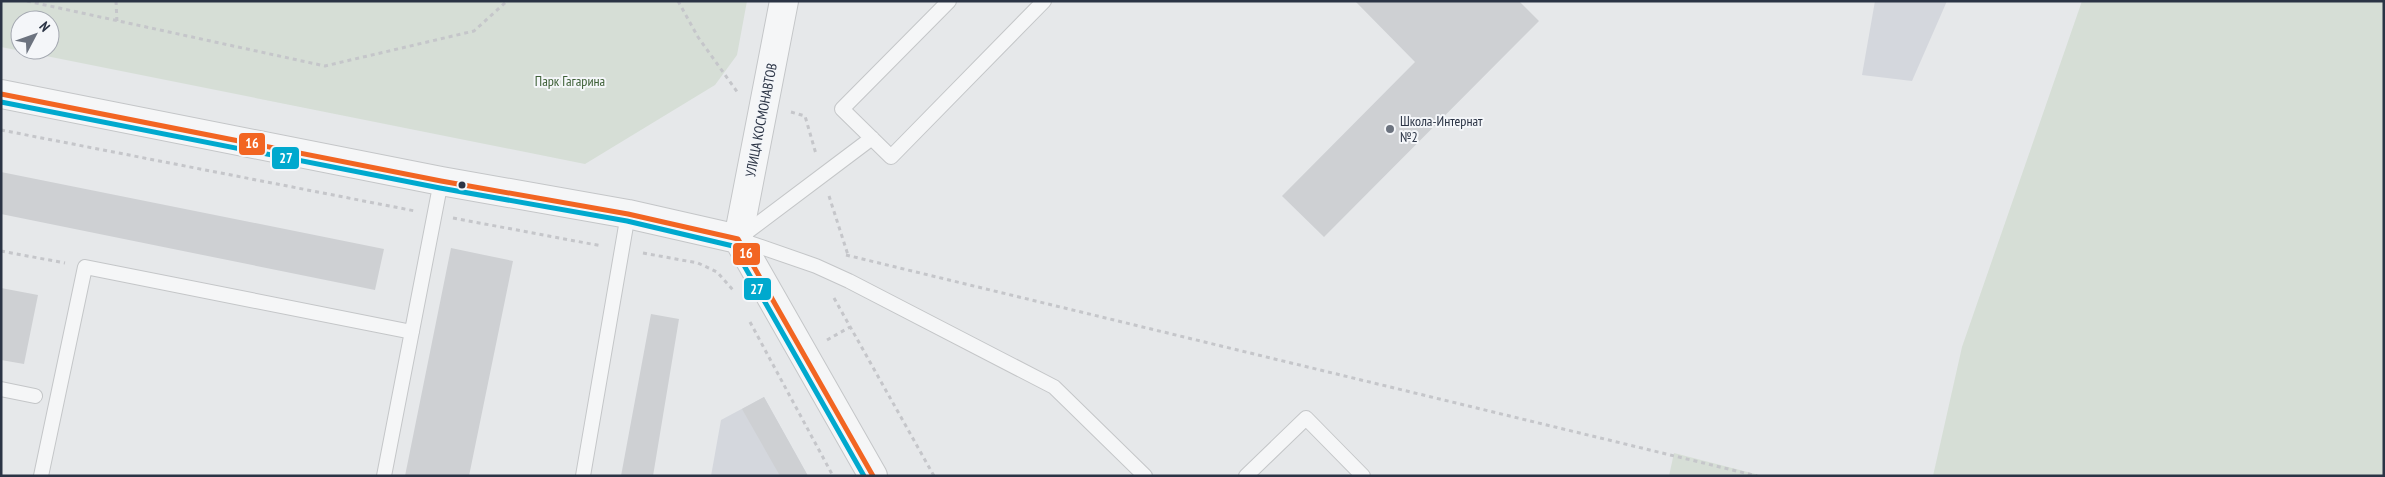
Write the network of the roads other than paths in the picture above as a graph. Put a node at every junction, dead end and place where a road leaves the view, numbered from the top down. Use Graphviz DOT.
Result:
graph roads {
  1 [pos="784,1"];
  2 [pos="949,1"];
  3 [pos="1044,1"];
  4 [pos="1,94"];
  5 [pos="872,138"];
  6 [pos="441,181"];
  7 [pos="628,214"];
  8 [pos="738,239"];
  9 [pos="412,332"];
  10 [pos="1,389"];
  11 [pos="35,396"];
  12 [pos="41,476"];
  13 [pos="384,476"];
  14 [pos="583,476"];
  15 [pos="873,476"];
  16 [pos="1145,476"];
  17 [pos="1246,476"];
  18 [pos="1364,476"];
  1 -- 8 [label="street, УЛИЦА КОСМОНАВТОВ"];
  2 -- 5 [label="lane"];
  3 -- 5 [label="lane"];
  4 -- 6 [label="street"];
  5 -- 8 [label="lane"];
  6 -- 7 [label="street"];
  6 -- 9 [label="lane"];
  7 -- 8 [label="street"];
  7 -- 14 [label="lane"];
  8 -- 15 [label="street"];
  8 -- 16 [label="lane"];
  9 -- 12 [label="lane"];
  9 -- 13 [label="lane"];
  10 -- 11 [label="lane"];
  17 -- 18 [label="lane"];
}
